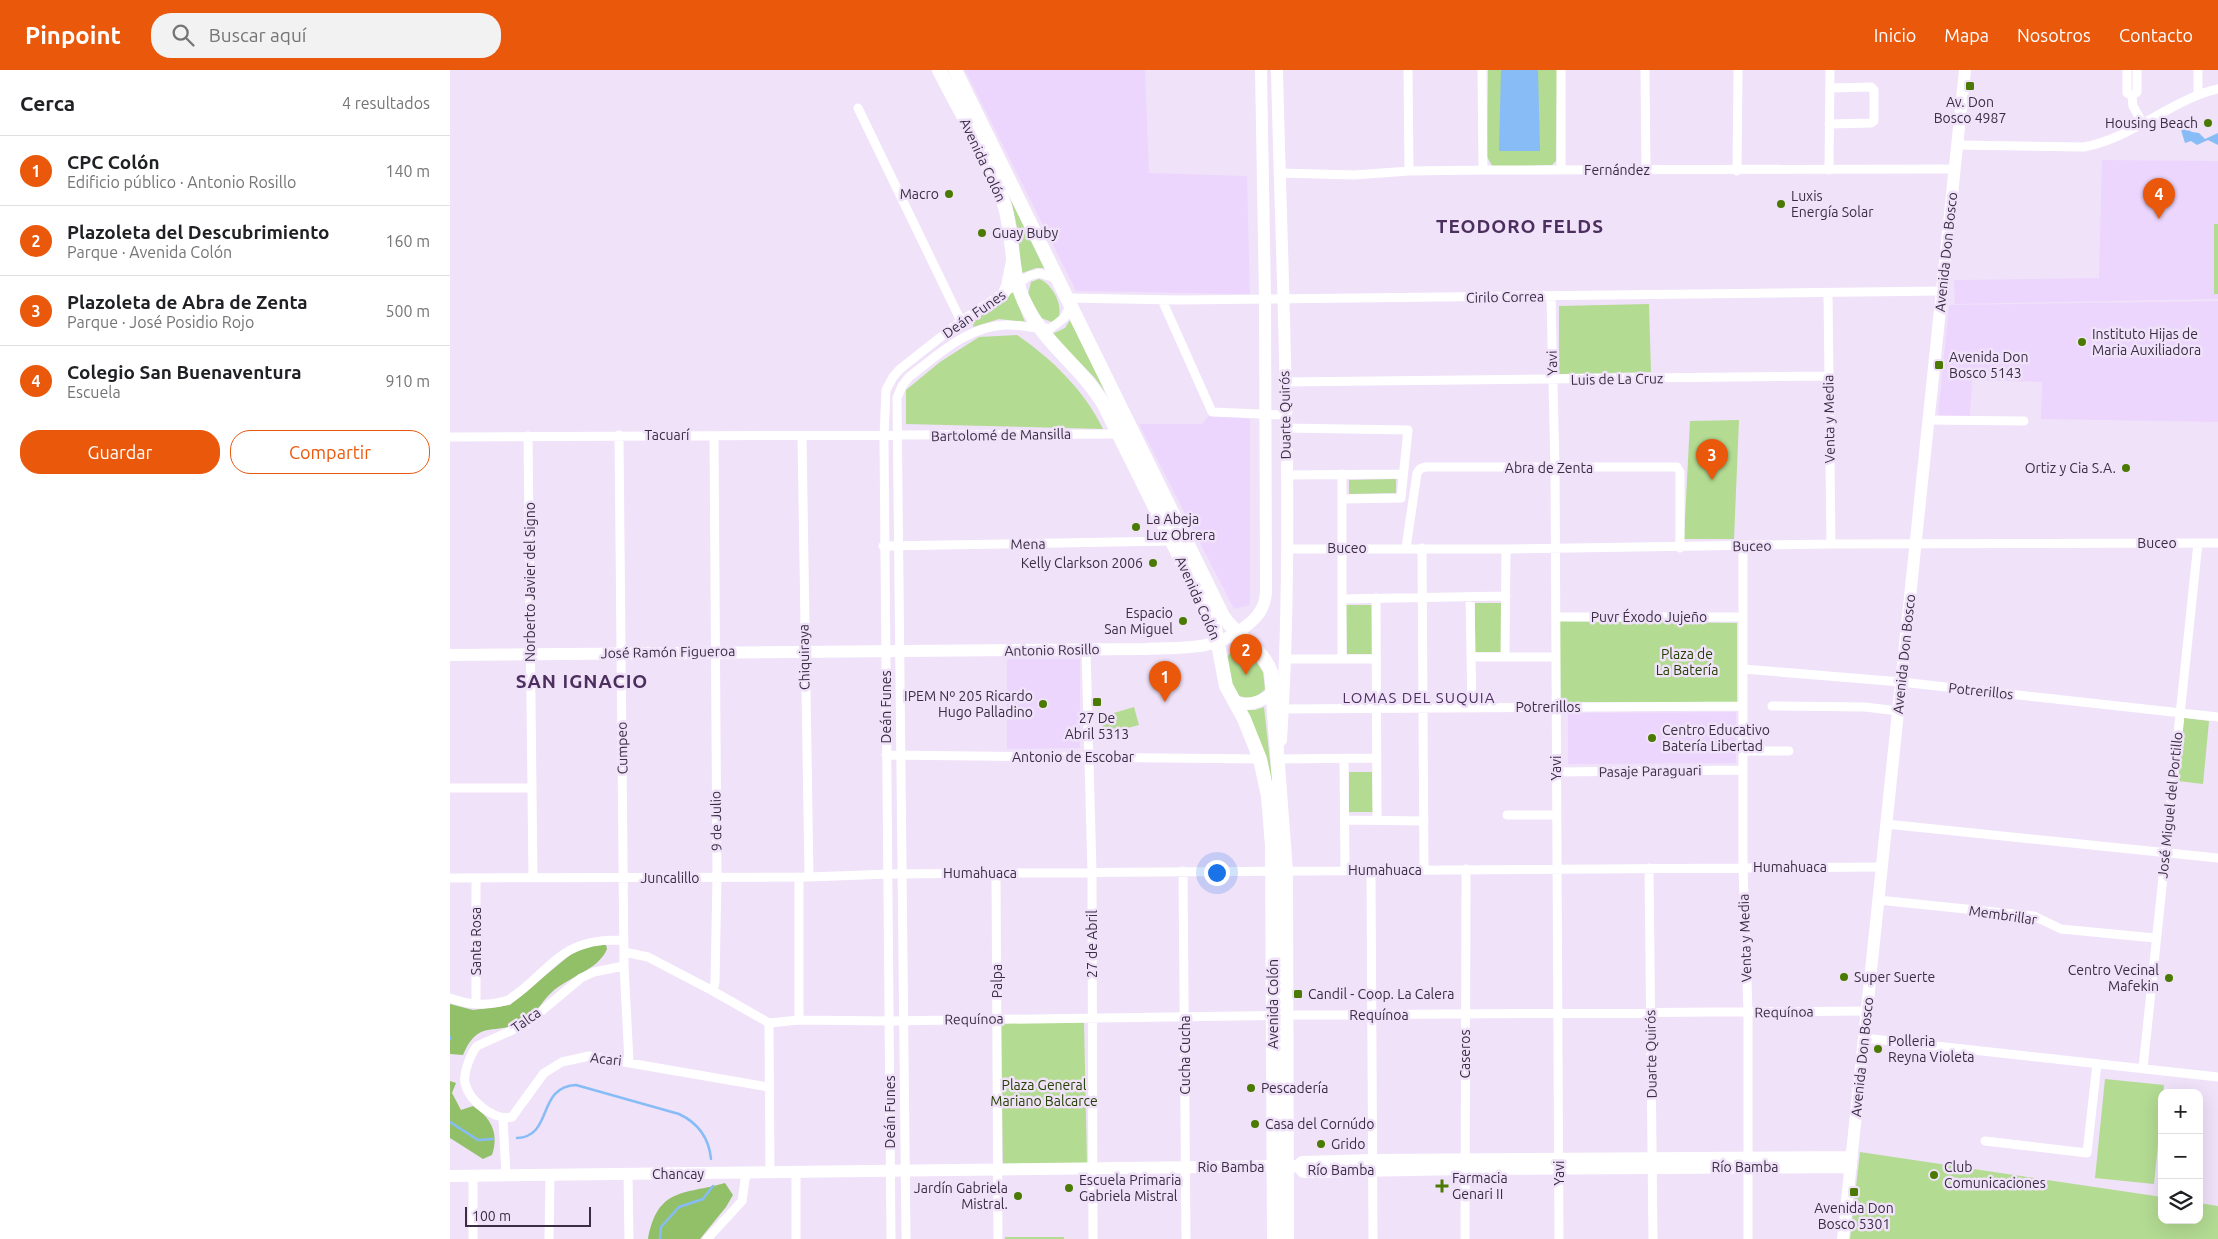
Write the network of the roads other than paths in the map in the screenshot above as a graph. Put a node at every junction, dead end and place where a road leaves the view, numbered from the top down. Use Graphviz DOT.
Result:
graph roads {
  1 [pos="940,70"];
  2 [pos="955,70"];
  3 [pos="1261,70"];
  4 [pos="1277,70"];
  5 [pos="1408,70"];
  6 [pos="1482,70"];
  7 [pos="1561,70"];
  8 [pos="1645,70"];
  9 [pos="1738,70"];
  10 [pos="1830,70"];
  11 [pos="1965,70"];
  12 [pos="2127,70"];
  13 [pos="2137,70"];
  14 [pos="2198,70"];
  15 [pos="1830,88"];
  16 [pos="2218,89"];
  17 [pos="2198,94"];
  18 [pos="2132,96"];
  19 [pos="858,108"];
  20 [pos="2142,122"];
  21 [pos="1830,124"];
  22 [pos="1957,145"];
  23 [pos="1955,169"];
  24 [pos="1483,170"];
  25 [pos="1561,170"];
  26 [pos="1646,170"];
  27 [pos="1829,170"];
  28 [pos="1409,171"];
  29 [pos="1737,171"];
  30 [pos="1280,173"];
  31 [pos="1012,258"];
  32 [pos="1058,279"];
  33 [pos="1017,284"];
  34 [pos="1942,291"];
  35 [pos="1004,293"];
  36 [pos="1828,294"];
  37 [pos="1551,297"];
  38 [pos="1265,299"];
  39 [pos="1283,299"];
  40 [pos="1162,300"];
  41 [pos="1069,301"];
  42 [pos="961,322"];
  43 [pos="1040,329"];
  44 [pos="1829,376"];
  45 [pos="1553,380"];
  46 [pos="1284,382"];
  47 [pos="1264,415"];
  48 [pos="1285,415"];
  49 [pos="1928,420"];
  50 [pos="2024,421"];
  51 [pos="1285,428"];
  52 [pos="1119,434"];
  53 [pos="619,435"];
  54 [pos="528,436"];
  55 [pos="714,436"];
  56 [pos="802,436"];
  57 [pos="897,436"];
  58 [pos="450,437"];
  59 [pos="884,437"];
  60 [pos="1554,468"];
  61 [pos="1286,474"];
  62 [pos="1342,474"];
  63 [pos="1403,474"];
  64 [pos="1342,499"];
  65 [pos="1172,541"];
  66 [pos="2198,543"];
  67 [pos="2218,543"];
  68 [pos="1831,544"];
  69 [pos="1915,544"];
  70 [pos="883,546"];
  71 [pos="899,546"];
  72 [pos="1743,547"];
  73 [pos="1342,548"];
  74 [pos="1406,548"];
  75 [pos="1422,548"];
  76 [pos="1555,548"];
  77 [pos="1680,548"];
  78 [pos="1286,549"];
  79 [pos="1506,549"];
  80 [pos="1506,596"];
  81 [pos="1470,597"];
  82 [pos="1376,598"];
  83 [pos="1423,598"];
  84 [pos="1342,599"];
  85 [pos="1556,617"];
  86 [pos="1743,618"];
  87 [pos="1237,633"];
  88 [pos="1219,643"];
  89 [pos="1086,650"];
  90 [pos="804,651"];
  91 [pos="621,652"];
  92 [pos="714,652"];
  93 [pos="885,652"];
  94 [pos="900,652"];
  95 [pos="450,655"];
  96 [pos="530,655"];
  97 [pos="1472,657"];
  98 [pos="1505,657"];
  99 [pos="1556,657"];
  100 [pos="1285,659"];
  101 [pos="1342,659"];
  102 [pos="1376,659"];
  103 [pos="1743,669"];
  104 [pos="1901,682"];
  105 [pos="1278,688"];
  106 [pos="1234,700"];
  107 [pos="1743,706"];
  108 [pos="1772,706"];
  109 [pos="1556,707"];
  110 [pos="1377,708"];
  111 [pos="1423,708"];
  112 [pos="1472,708"];
  113 [pos="1282,710"];
  114 [pos="1898,711"];
  115 [pos="2179,712"];
  116 [pos="2218,717"];
  117 [pos="1743,751"];
  118 [pos="1789,751"];
  119 [pos="886,755"];
  120 [pos="901,756"];
  121 [pos="1088,757"];
  122 [pos="1377,758"];
  123 [pos="1260,759"];
  124 [pos="1279,759"];
  125 [pos="1344,759"];
  126 [pos="1743,770"];
  127 [pos="1556,772"];
  128 [pos="450,788"];
  129 [pos="532,788"];
  130 [pos="1507,815"];
  131 [pos="1557,815"];
  132 [pos="1345,820"];
  133 [pos="1377,820"];
  134 [pos="1424,821"];
  135 [pos="1886,824"];
  136 [pos="2166,853"];
  137 [pos="2218,858"];
  138 [pos="1882,867"];
  139 [pos="1557,868"];
  140 [pos="1649,868"];
  141 [pos="1743,868"];
  142 [pos="1466,869"];
  143 [pos="1345,870"];
  144 [pos="1371,870"];
  145 [pos="1424,870"];
  146 [pos="1279,871"];
  147 [pos="1092,872"];
  148 [pos="1183,872"];
  149 [pos="996,873"];
  150 [pos="889,874"];
  151 [pos="902,874"];
  152 [pos="717,877"];
  153 [pos="799,877"];
  154 [pos="809,877"];
  155 [pos="450,878"];
  156 [pos="476,878"];
  157 [pos="533,878"];
  158 [pos="624,878"];
  159 [pos="1878,900"];
  160 [pos="2155,938"];
  161 [pos="624,940"];
  162 [pos="624,952"];
  163 [pos="624,966"];
  164 [pos="712,991"];
  165 [pos="450,998"];
  166 [pos="476,1004"];
  167 [pos="1867,1011"];
  168 [pos="1748,1012"];
  169 [pos="1650,1013"];
  170 [pos="1465,1014"];
  171 [pos="1558,1014"];
  172 [pos="1280,1015"];
  173 [pos="1372,1015"];
  174 [pos="997,1018"];
  175 [pos="1091,1018"];
  176 [pos="1185,1018"];
  177 [pos="799,1020"];
  178 [pos="904,1020"];
  179 [pos="890,1021"];
  180 [pos="769,1023"];
  181 [pos="1864,1038"];
  182 [pos="629,1061"];
  183 [pos="2097,1064"];
  184 [pos="2143,1068"];
  185 [pos="2218,1077"];
  186 [pos="768,1087"];
  187 [pos="503,1119"];
  188 [pos="1985,1141"];
  189 [pos="1748,1162"];
  190 [pos="1851,1162"];
  191 [pos="1559,1163"];
  192 [pos="1653,1163"];
  193 [pos="1465,1164"];
  194 [pos="1372,1165"];
  195 [pos="1286,1166"];
  196 [pos="1186,1167"];
  197 [pos="1094,1170"];
  198 [pos="998,1171"];
  199 [pos="890,1172"];
  200 [pos="905,1172"];
  201 [pos="746,1173"];
  202 [pos="770,1173"];
  203 [pos="796,1173"];
  204 [pos="628,1174"];
  205 [pos="506,1175"];
  206 [pos="550,1175"];
  207 [pos="450,1176"];
  208 [pos="473,1176"];
  209 [pos="473,1239"];
  210 [pos="549,1239"];
  211 [pos="629,1239"];
  212 [pos="707,1239"];
  213 [pos="796,1239"];
  214 [pos="891,1239"];
  215 [pos="906,1239"];
  216 [pos="998,1239"];
  217 [pos="1093,1239"];
  218 [pos="1186,1239"];
  219 [pos="1274,1239"];
  220 [pos="1287,1239"];
  221 [pos="1373,1239"];
  222 [pos="1465,1239"];
  223 [pos="1559,1239"];
  224 [pos="1653,1239"];
  225 [pos="1748,1239"];
  226 [pos="1843,1239"];
  1 -- 31 [label="main road, Avenida Colón"];
  2 -- 32 [label="main road, Avenida Colón"];
  3 -- 38 [label="main road, Duarte Quirós"];
  4 -- 30 [label="main road, Duarte Quirós"];
  5 -- 28 [label="street"];
  6 -- 24 [label="street"];
  7 -- 25 [label="street"];
  8 -- 26 [label="street"];
  9 -- 29 [label="street"];
  10 -- 15 [label="street"];
  11 -- 22 [label="main road, Avenida Don Bosco"];
  12 -- 18 [label="street"];
  13 -- 18 [label="street"];
  14 -- 17 [label="street"];
  15 -- 21 [label="street"];
  15 -- 21 [label="street"];
  16 -- 17 [label="street"];
  17 -- 20 [label="street"];
  18 -- 20 [label="street"];
  19 -- 42 [label="street"];
  20 -- 22 [label="street"];
  21 -- 27 [label="street"];
  22 -- 23 [label="main road, Avenida Don Bosco"];
  23 -- 27 [label="street, Fernández"];
  23 -- 34 [label="main road, Avenida Don Bosco"];
  24 -- 25 [label="street, Fernández"];
  24 -- 28 [label="street, Fernández"];
  25 -- 26 [label="street, Fernández"];
  26 -- 29 [label="street, Fernández"];
  27 -- 29 [label="street, Fernández"];
  28 -- 30 [label="street, Fernández"];
  30 -- 39 [label="main road, Duarte Quirós"];
  31 -- 33 [label="main road, Avenida Colón"];
  31 -- 35 [label="main road"];
  32 -- 33 [label="street, Deán Funes"];
  32 -- 41 [label="main road, Avenida Colón"];
  33 -- 35 [label="street, Deán Funes"];
  33 -- 43 [label="main road, Avenida Colón"];
  34 -- 36 [label="street, Cirilo Correa"];
  34 -- 49 [label="main road, Avenida Don Bosco"];
  35 -- 42 [label="street, Deán Funes"];
  36 -- 37 [label="street, Cirilo Correa"];
  36 -- 44 [label="street, Venta y Media"];
  37 -- 39 [label="street, Cirilo Correa"];
  37 -- 45 [label="street, Yavi"];
  38 -- 39 [label="street, Cirilo Correa"];
  38 -- 40 [label="street, Cirilo Correa"];
  38 -- 47 [label="main road, Duarte Quirós"];
  39 -- 46 [label="main road, Duarte Quirós"];
  40 -- 41 [label="street, Cirilo Correa"];
  40 -- 47 [label="street"];
  41 -- 43 [label="street, Deán Funes"];
  41 -- 87 [label="main road, Avenida Colón"];
  42 -- 59 [label="street, Deán Funes"];
  43 -- 52 [label="main road, Avenida Colón"];
  43 -- 57 [label="street, Deán Funes"];
  44 -- 45 [label="street, Luis de La Cruz"];
  44 -- 68 [label="street, Venta y Media"];
  45 -- 46 [label="street, Luis de La Cruz"];
  45 -- 60 [label="street, Yavi"];
  46 -- 48 [label="main road, Duarte Quirós"];
  47 -- 48 [label="street"];
  47 -- 87 [label="main road, Duarte Quirós"];
  48 -- 51 [label="main road, Duarte Quirós"];
  49 -- 50 [label="street"];
  49 -- 69 [label="main road, Avenida Don Bosco"];
  51 -- 61 [label="main road, Duarte Quirós"];
  51 -- 63 [label="street"];
  52 -- 57 [label="street, Bartolomé de Mansilla"];
  52 -- 65 [label="main road, Avenida Colón"];
  53 -- 54 [label="street, Tacuarí"];
  53 -- 55 [label="street, Tacuarí"];
  53 -- 91 [label="street, Cumpeo"];
  54 -- 58 [label="street, Tacuarí"];
  54 -- 96 [label="street, Norberto Javier del Signo"];
  55 -- 56 [label="street, Tacuarí"];
  55 -- 92 [label="street, 9 de Julio"];
  56 -- 59 [label="street, Tacuarí"];
  56 -- 90 [label="street, Chiquiraya"];
  57 -- 59 [label="street, Bartolomé de Mansilla"];
  57 -- 71 [label="street, Deán Funes"];
  59 -- 70 [label="street, Deán Funes"];
  60 -- 74 [label="street, Abra de Zenta"];
  60 -- 76 [label="street, Yavi"];
  60 -- 77 [label="street, Abra de Zenta"];
  61 -- 62 [label="street"];
  61 -- 78 [label="main road, Duarte Quirós"];
  62 -- 63 [label="street"];
  62 -- 64 [label="street"];
  63 -- 64 [label="street"];
  64 -- 73 [label="street"];
  65 -- 71 [label="street, Mena"];
  65 -- 88 [label="main road, Avenida Colón"];
  66 -- 67 [label="street, Buceo"];
  66 -- 69 [label="street, Buceo"];
  66 -- 115 [label="street, José Miguel del Portillo"];
  68 -- 69 [label="street, Buceo"];
  68 -- 72 [label="street, Buceo"];
  69 -- 104 [label="main road, Avenida Don Bosco"];
  70 -- 71 [label="street, Mena"];
  70 -- 93 [label="street, Deán Funes"];
  71 -- 94 [label="street, Deán Funes"];
  72 -- 77 [label="street, Buceo"];
  72 -- 86 [label="street, Venta y Media"];
  73 -- 74 [label="street, Buceo"];
  73 -- 78 [label="street, Buceo"];
  73 -- 84 [label="street"];
  74 -- 75 [label="street, Buceo"];
  75 -- 79 [label="street, Buceo"];
  75 -- 83 [label="street"];
  76 -- 77 [label="street, Buceo"];
  76 -- 79 [label="street, Buceo"];
  76 -- 85 [label="street, Yavi"];
  78 -- 100 [label="main road, Duarte Quirós"];
  79 -- 80 [label="street"];
  80 -- 81 [label="street"];
  80 -- 98 [label="street"];
  81 -- 83 [label="street"];
  81 -- 97 [label="street"];
  82 -- 83 [label="street"];
  82 -- 84 [label="street"];
  82 -- 102 [label="street"];
  83 -- 111 [label="street"];
  84 -- 101 [label="street"];
  85 -- 86 [label="street, Puvr Éxodo Jujeño"];
  85 -- 99 [label="street, Yavi"];
  86 -- 103 [label="street, Venta y Media"];
  87 -- 88 [label="main road, Duarte Quirós"];
  87 -- 105 [label="main road, Avenida Colón"];
  88 -- 89 [label="main road, Antonio Rosillo"];
  88 -- 106 [label="main road, Avenida Colón"];
  89 -- 94 [label="main road, Antonio Rosillo"];
  89 -- 121 [label="street, 27 de Abril"];
  90 -- 92 [label="main road, José Ramón Figueroa"];
  90 -- 93 [label="main road, José Ramón Figueroa"];
  90 -- 154 [label="street, Chiquiraya"];
  91 -- 92 [label="main road, José Ramón Figueroa"];
  91 -- 96 [label="main road, José Ramón Figueroa"];
  91 -- 158 [label="street, Cumpeo"];
  92 -- 152 [label="street, 9 de Julio"];
  93 -- 94 [label="main road, Antonio Rosillo"];
  93 -- 119 [label="street, Deán Funes"];
  94 -- 120 [label="street, Deán Funes"];
  95 -- 96 [label="main road, José Ramón Figueroa"];
  96 -- 129 [label="street, Norberto Javier del Signo"];
  97 -- 98 [label="street"];
  97 -- 112 [label="street"];
  98 -- 99 [label="street"];
  99 -- 109 [label="street, Yavi"];
  100 -- 101 [label="street"];
  100 -- 105 [label="main road, Duarte Quirós"];
  101 -- 102 [label="street"];
  102 -- 110 [label="street"];
  103 -- 104 [label="street, Potrerillos"];
  103 -- 107 [label="street, Venta y Media"];
  104 -- 114 [label="main road, Avenida Don Bosco"];
  104 -- 115 [label="street, Potrerillos"];
  105 -- 106 [label="main road"];
  105 -- 113 [label="main road, Duarte Quirós"];
  105 -- 124 [label="main road, Avenida Colón"];
  106 -- 123 [label="main road, Avenida Colón"];
  107 -- 109 [label="street, Potrerillos"];
  107 -- 117 [label="street, Venta y Media"];
  108 -- 114 [label="street"];
  109 -- 112 [label="street, Potrerillos"];
  109 -- 127 [label="street, Yavi"];
  110 -- 111 [label="street, Potrerillos"];
  110 -- 113 [label="street, Potrerillos"];
  110 -- 122 [label="street"];
  111 -- 112 [label="street, Potrerillos"];
  111 -- 134 [label="street"];
  113 -- 124 [label="main road, Duarte Quirós"];
  114 -- 135 [label="main road, Avenida Don Bosco"];
  115 -- 116 [label="street, Potrerillos"];
  115 -- 136 [label="street, José Miguel del Portillo"];
  117 -- 118 [label="street"];
  117 -- 126 [label="street, Venta y Media"];
  119 -- 120 [label="street, Antonio de Escobar"];
  119 -- 150 [label="street, Deán Funes"];
  120 -- 121 [label="street, Antonio de Escobar"];
  120 -- 151 [label="street, Deán Funes"];
  121 -- 123 [label="street, Antonio de Escobar"];
  121 -- 147 [label="street, 27 de Abril"];
  122 -- 125 [label="street"];
  122 -- 133 [label="street"];
  123 -- 146 [label="main road, Avenida Colón"];
  124 -- 125 [label="street"];
  124 -- 146 [label="main road, Avenida Colón"];
  125 -- 132 [label="street"];
  126 -- 127 [label="street, Pasaje Paraguari"];
  126 -- 141 [label="street, Venta y Media"];
  127 -- 131 [label="street, Yavi"];
  128 -- 129 [label="street"];
  129 -- 157 [label="street, Norberto Javier del Signo"];
  130 -- 131 [label="street"];
  131 -- 139 [label="street, Yavi"];
  132 -- 133 [label="street"];
  132 -- 143 [label="street"];
  133 -- 134 [label="street"];
  134 -- 145 [label="street"];
  135 -- 136 [label="street"];
  135 -- 138 [label="main road, Avenida Don Bosco"];
  136 -- 137 [label="street"];
  136 -- 160 [label="street, José Miguel del Portillo"];
  138 -- 141 [label="street, Humahuaca"];
  138 -- 159 [label="main road, Avenida Don Bosco"];
  139 -- 140 [label="street, Humahuaca"];
  139 -- 142 [label="street, Humahuaca"];
  139 -- 171 [label="street, Yavi"];
  140 -- 141 [label="street, Humahuaca"];
  140 -- 169 [label="street, Duarte Quirós"];
  141 -- 168 [label="street, Venta y Media"];
  142 -- 145 [label="street, Humahuaca"];
  142 -- 170 [label="street, Caseros"];
  143 -- 144 [label="street, Humahuaca"];
  143 -- 146 [label="street, Humahuaca"];
  144 -- 145 [label="street, Humahuaca"];
  144 -- 173 [label="street"];
  146 -- 148 [label="street, Humahuaca"];
  146 -- 172 [label="main road, Avenida Colón"];
  147 -- 148 [label="street, Humahuaca"];
  147 -- 149 [label="street, Humahuaca"];
  147 -- 175 [label="street, 27 de Abril"];
  148 -- 176 [label="street, Cucha Cucha"];
  149 -- 151 [label="street, Humahuaca"];
  149 -- 174 [label="street, Palpa"];
  150 -- 151 [label="street, Humahuaca"];
  150 -- 154 [label="street, Juncalillo"];
  150 -- 179 [label="street, Deán Funes"];
  151 -- 178 [label="street, Deán Funes"];
  152 -- 153 [label="street, Juncalillo"];
  152 -- 158 [label="street, Juncalillo"];
  152 -- 164 [label="street, 9 de Julio"];
  153 -- 154 [label="street, Juncalillo"];
  153 -- 177 [label="street"];
  155 -- 156 [label="street, Juncalillo"];
  156 -- 157 [label="street, Juncalillo"];
  156 -- 166 [label="street, Santa Rosa"];
  157 -- 158 [label="street, Juncalillo"];
  158 -- 161 [label="street, Cumpeo"];
  159 -- 160 [label="street, Membrillar"];
  159 -- 167 [label="main road, Avenida Don Bosco"];
  160 -- 184 [label="street, José Miguel del Portillo"];
  161 -- 162 [label="street, Cumpeo"];
  161 -- 166 [label="street, Talca"];
  162 -- 163 [label="street, Cumpeo"];
  162 -- 164 [label="street"];
  163 -- 182 [label="street, Cumpeo"];
  163 -- 187 [label="street, Talca"];
  164 -- 180 [label="street"];
  165 -- 166 [label="street, Talca"];
  167 -- 168 [label="street, Requínoa"];
  167 -- 181 [label="main road, Avenida Don Bosco"];
  168 -- 169 [label="street, Requínoa"];
  168 -- 189 [label="street, Venta y Media"];
  169 -- 171 [label="street, Requínoa"];
  169 -- 192 [label="street, Duarte Quirós"];
  170 -- 171 [label="street, Requínoa"];
  170 -- 173 [label="street, Requínoa"];
  170 -- 193 [label="street, Caseros"];
  171 -- 191 [label="street, Yavi"];
  172 -- 173 [label="street, Requínoa"];
  172 -- 176 [label="street, Requínoa"];
  172 -- 195 [label="main road, Avenida Colón"];
  173 -- 194 [label="street"];
  174 -- 175 [label="street, Requínoa"];
  174 -- 178 [label="street, Requínoa"];
  174 -- 198 [label="street, Palpa"];
  175 -- 176 [label="street, Requínoa"];
  175 -- 197 [label="street, 27 de Abril"];
  176 -- 196 [label="street, Cucha Cucha"];
  177 -- 179 [label="street"];
  177 -- 180 [label="street"];
  178 -- 179 [label="street, Requínoa"];
  178 -- 200 [label="street, Deán Funes"];
  179 -- 199 [label="street, Deán Funes"];
  180 -- 186 [label="street"];
  181 -- 183 [label="street"];
  181 -- 190 [label="main road, Avenida Don Bosco"];
  182 -- 186 [label="street, Acari"];
  182 -- 187 [label="street, Acari"];
  183 -- 184 [label="street"];
  183 -- 188 [label="street"];
  184 -- 185 [label="street"];
  186 -- 202 [label="street"];
  187 -- 205 [label="street"];
  189 -- 190 [label="main road, Río Bamba"];
  189 -- 192 [label="main road, Río Bamba"];
  189 -- 225 [label="street, Venta y Media"];
  190 -- 226 [label="main road, Avenida Don Bosco"];
  191 -- 192 [label="main road, Río Bamba"];
  191 -- 193 [label="main road, Río Bamba"];
  191 -- 223 [label="street, Yavi"];
  192 -- 224 [label="street, Duarte Quirós"];
  193 -- 194 [label="main road, Río Bamba"];
  193 -- 222 [label="street, Caseros"];
  194 -- 195 [label="main road, Río Bamba"];
  194 -- 221 [label="street"];
  195 -- 196 [label="main road, Rio Bamba"];
  195 -- 219 [label="main road, Avenida Colón"];
  195 -- 220 [label="main road, Avenida Colón"];
  196 -- 197 [label="main road, Rio Bamba"];
  196 -- 218 [label="street, Cucha Cucha"];
  197 -- 198 [label="main road, Rio Bamba"];
  197 -- 217 [label="street, 27 de Abril"];
  198 -- 200 [label="main road, Rio Bamba"];
  198 -- 216 [label="street, Palpa"];
  199 -- 200 [label="main road, Chancay"];
  199 -- 203 [label="main road, Chancay"];
  199 -- 214 [label="street, Deán Funes"];
  200 -- 215 [label="street, Deán Funes"];
  201 -- 202 [label="main road, Chancay"];
  201 -- 204 [label="main road, Chancay"];
  201 -- 212 [label="street"];
  202 -- 203 [label="main road, Chancay"];
  203 -- 213 [label="street"];
  204 -- 206 [label="main road, Chancay"];
  204 -- 211 [label="street"];
  205 -- 206 [label="main road, Chancay"];
  205 -- 208 [label="main road, Chancay"];
  206 -- 210 [label="street"];
  207 -- 208 [label="main road, Chancay"];
  208 -- 209 [label="street"];
}
